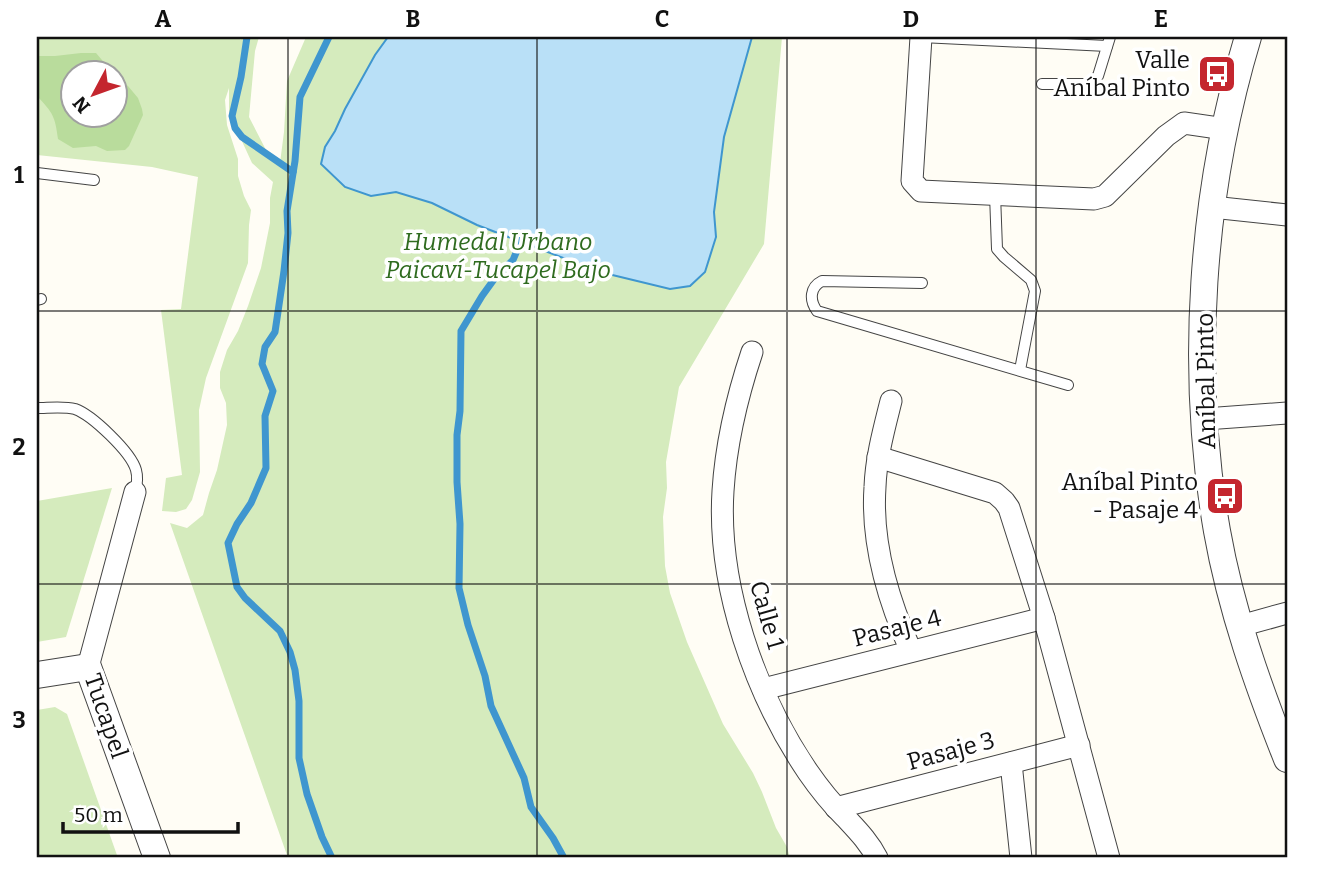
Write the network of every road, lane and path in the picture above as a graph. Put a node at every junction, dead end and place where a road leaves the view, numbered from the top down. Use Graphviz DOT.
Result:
graph roads {
  1 [pos="921,37"];
  2 [pos="1248,37"];
  3 [pos="1108,42"];
  4 [pos="1042,84"];
  5 [pos="1225,129"];
  6 [pos="37,173"];
  7 [pos="94,180"];
  8 [pos="995,194"];
  9 [pos="1212,207"];
  10 [pos="1287,215"];
  11 [pos="922,283"];
  12 [pos="752,352"];
  13 [pos="1020,370"];
  14 [pos="1068,385"];
  15 [pos="891,401"];
  16 [pos="37,408"];
  17 [pos="1287,414"];
  18 [pos="1205,419"];
  19 [pos="878,457"];
  20 [pos="135,492"];
  21 [pos="1287,614"];
  22 [pos="1044,618"];
  23 [pos="1240,626"];
  24 [pos="911,651"];
  25 [pos="88,667"];
  26 [pos="37,675"];
  27 [pos="763,689"];
  28 [pos="1079,745"];
  29 [pos="1287,759"];
  30 [pos="1011,763"];
  31 [pos="836,808"];
  32 [pos="157,858"];
  33 [pos="877,858"];
  34 [pos="1021,858"];
  35 [pos="1109,858"];
  1 -- 3 [label="lane"];
  1 -- 8 [label="street"];
  2 -- 5 [label="street, Aníbal Pinto"];
  3 -- 4 [label="lane"];
  5 -- 8 [label="street"];
  5 -- 9 [label="street, Aníbal Pinto"];
  6 -- 7 [label="lane"];
  8 -- 13 [label="lane"];
  9 -- 10 [label="street"];
  9 -- 18 [label="street, Aníbal Pinto"];
  11 -- 13 [label="lane"];
  12 -- 27 [label="street, Calle 1"];
  13 -- 14 [label="lane"];
  15 -- 19 [label="street"];
  16 -- 20 [label="lane"];
  17 -- 18 [label="street"];
  18 -- 23 [label="street, Aníbal Pinto"];
  19 -- 22 [label="street"];
  19 -- 24 [label="street"];
  20 -- 25 [label="street, Tucapel"];
  21 -- 23 [label="street"];
  22 -- 24 [label="street, Pasaje 4"];
  22 -- 28 [label="street"];
  23 -- 29 [label="street, Aníbal Pinto"];
  24 -- 27 [label="street, Pasaje 4"];
  25 -- 26 [label="street"];
  25 -- 32 [label="street, Tucapel"];
  27 -- 31 [label="street, Calle 1"];
  28 -- 30 [label="street, Pasaje 3"];
  28 -- 35 [label="street"];
  30 -- 31 [label="street, Pasaje 3"];
  30 -- 34 [label="street"];
  31 -- 33 [label="street, Calle 1"];
}
